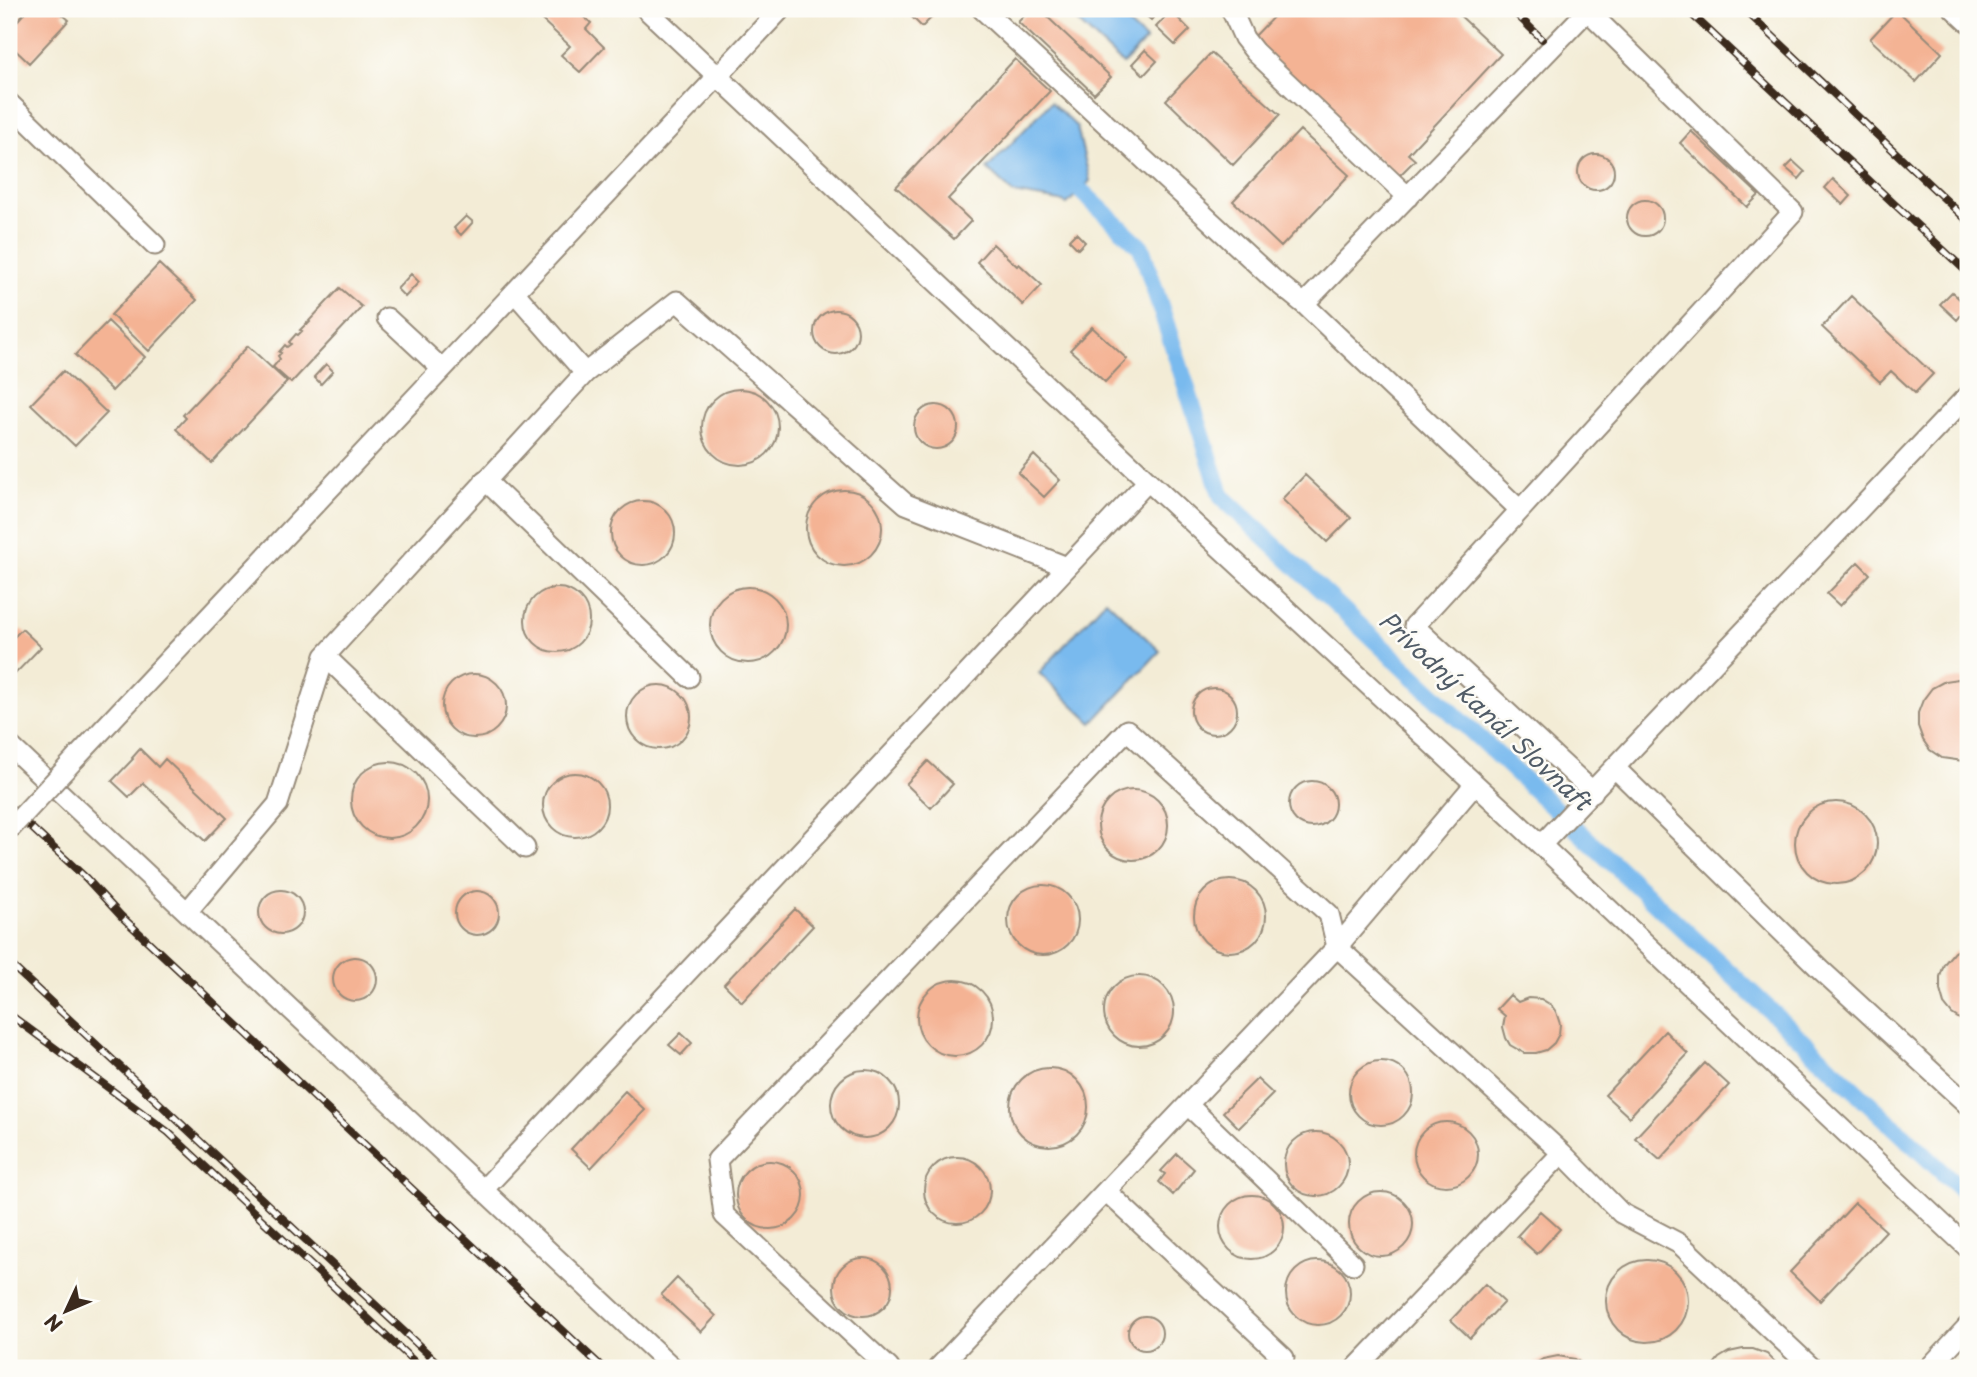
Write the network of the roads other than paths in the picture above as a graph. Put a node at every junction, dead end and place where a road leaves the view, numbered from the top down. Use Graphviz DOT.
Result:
graph roads {
  1 [pos="646,9"];
  2 [pos="781,9"];
  3 [pos="982,9"];
  4 [pos="1231,9"];
  5 [pos="1588,9"];
  6 [pos="1954,9"];
  7 [pos="1968,22"];
  8 [pos="718,77"];
  9 [pos="9,103"];
  10 [pos="1408,197"];
  11 [pos="155,245"];
  12 [pos="515,293"];
  13 [pos="1304,304"];
  14 [pos="387,318"];
  15 [pos="442,369"];
  16 [pos="584,373"];
  17 [pos="1968,396"];
  18 [pos="485,480"];
  19 [pos="1148,481"];
  20 [pos="1520,510"];
  21 [pos="1067,567"];
  22 [pos="325,656"];
  23 [pos="690,677"];
  24 [pos="9,745"];
  25 [pos="1615,768"];
  26 [pos="1475,783"];
  27 [pos="1592,792"];
  28 [pos="9,830"];
  29 [pos="1541,845"];
  30 [pos="525,848"];
  31 [pos="187,912"];
  32 [pos="1337,947"];
  33 [pos="1188,1105"];
  34 [pos="1968,1105"];
  35 [pos="1562,1153"];
  36 [pos="483,1190"];
  37 [pos="1106,1191"];
  38 [pos="1968,1248"];
  39 [pos="1353,1264"];
  40 [pos="1968,1326"];
  41 [pos="1284,1358"];
  42 [pos="673,1368"];
  43 [pos="889,1368"];
  44 [pos="938,1368"];
  45 [pos="1356,1368"];
  46 [pos="1812,1368"];
  47 [pos="1929,1368"];
  1 -- 8 [label="lane"];
  2 -- 8 [label="lane"];
  3 -- 13 [label="lane"];
  4 -- 10 [label="lane"];
  5 -- 10 [label="lane"];
  5 -- 20 [label="lane"];
  6 -- 7 [label="lane"];
  8 -- 12 [label="lane"];
  8 -- 19 [label="lane"];
  9 -- 11 [label="lane"];
  10 -- 13 [label="lane"];
  12 -- 15 [label="lane"];
  12 -- 16 [label="lane"];
  13 -- 20 [label="lane"];
  14 -- 15 [label="lane"];
  15 -- 28 [label="lane, bridge"];
  16 -- 18 [label="lane"];
  16 -- 21 [label="lane"];
  17 -- 25 [label="lane"];
  18 -- 22 [label="lane"];
  18 -- 23 [label="lane"];
  19 -- 21 [label="lane"];
  19 -- 26 [label="lane"];
  20 -- 27 [label="lane"];
  21 -- 36 [label="lane"];
  22 -- 30 [label="lane"];
  22 -- 31 [label="lane"];
  24 -- 31 [label="lane"];
  25 -- 27 [label="lane"];
  25 -- 34 [label="lane"];
  26 -- 29 [label="lane"];
  26 -- 32 [label="lane"];
  27 -- 29 [label="lane"];
  29 -- 38 [label="lane"];
  31 -- 36 [label="lane"];
  32 -- 33 [label="lane"];
  32 -- 35 [label="lane"];
  32 -- 43 [label="lane"];
  33 -- 37 [label="lane"];
  33 -- 39 [label="lane"];
  35 -- 45 [label="lane"];
  35 -- 46 [label="lane"];
  36 -- 42 [label="lane"];
  37 -- 41 [label="lane"];
  37 -- 44 [label="lane"];
  40 -- 47 [label="lane"];
}
